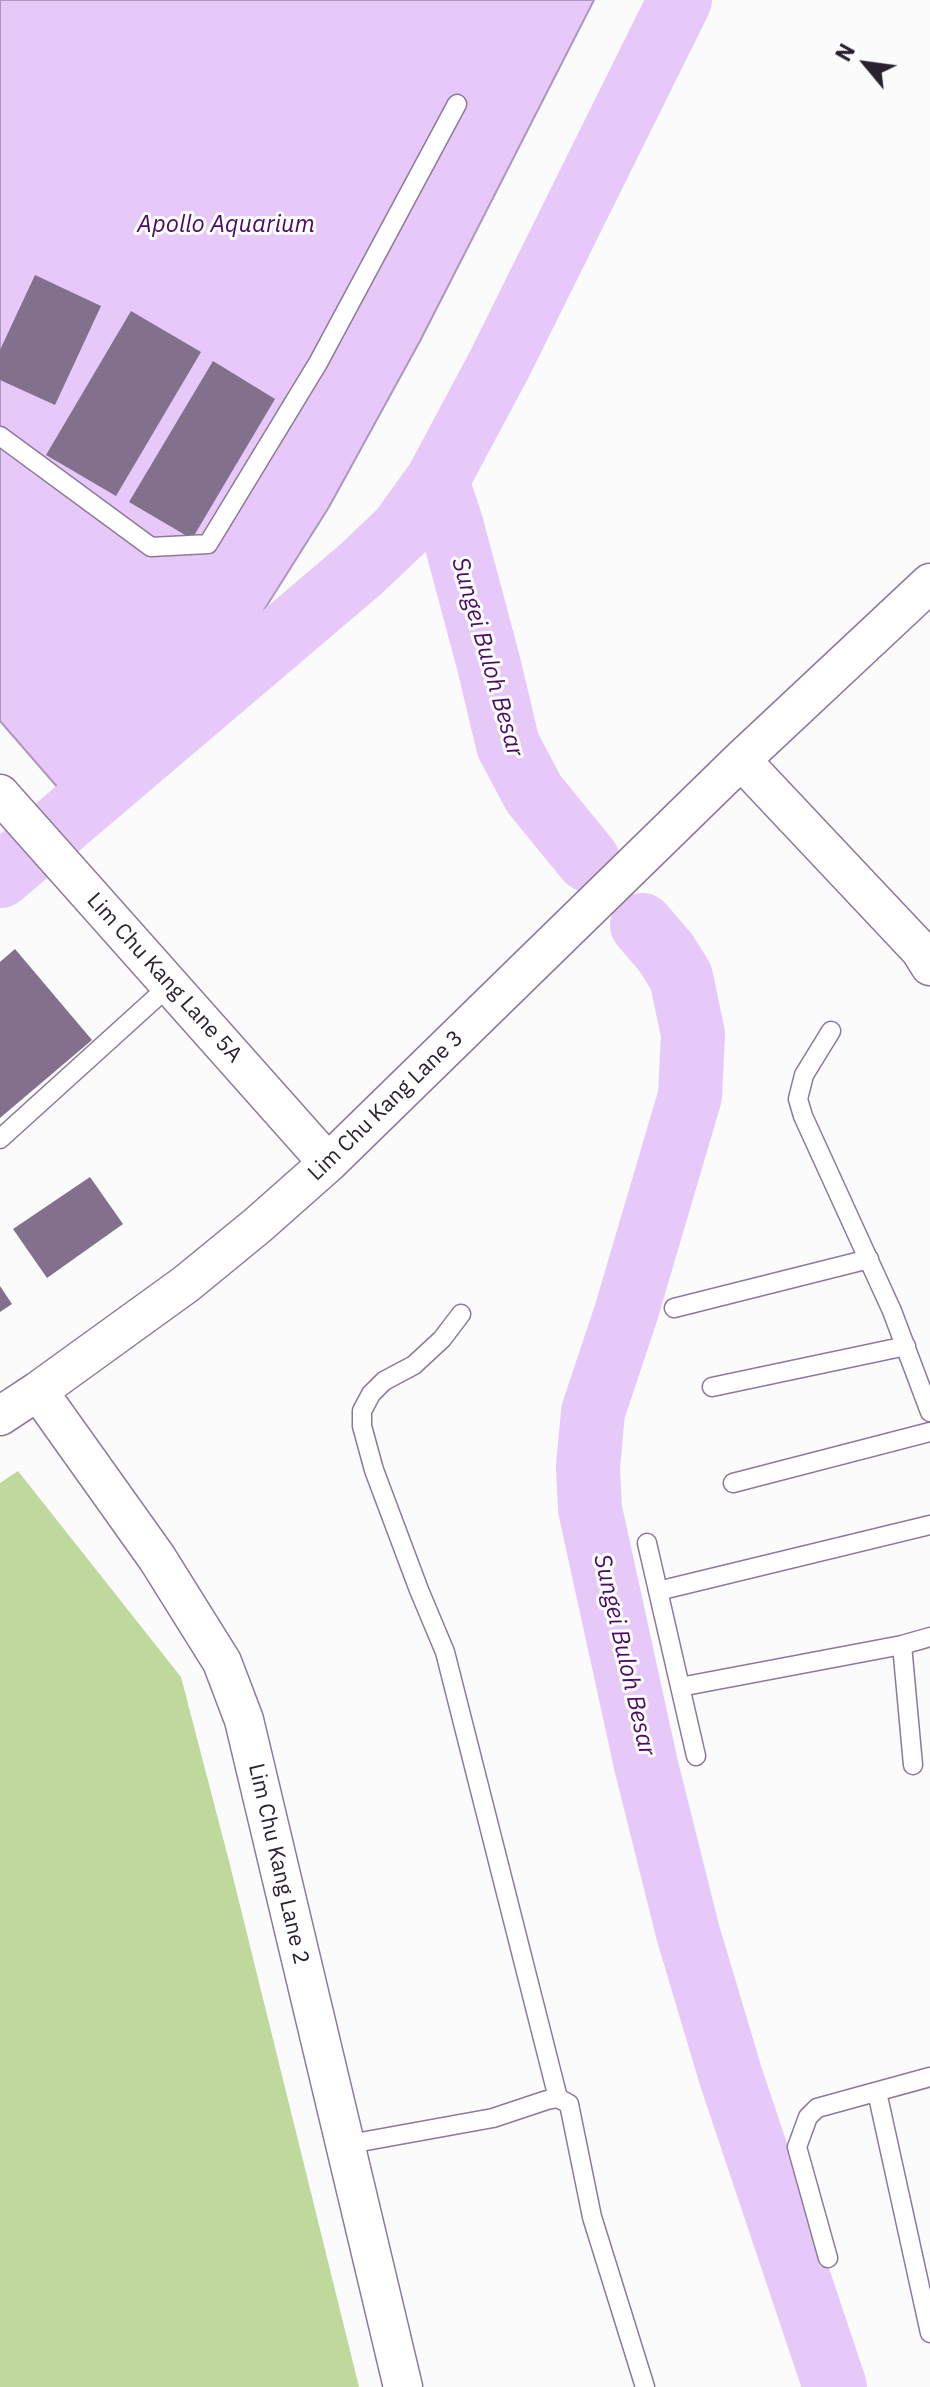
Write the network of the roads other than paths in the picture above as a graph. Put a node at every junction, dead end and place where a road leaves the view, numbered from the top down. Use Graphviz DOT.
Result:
graph roads {
  1 [pos="457,104"];
  2 [pos="0,436"];
  3 [pos="930,583"];
  4 [pos="741,760"];
  5 [pos="0,794"];
  6 [pos="930,966"];
  7 [pos="170,985"];
  8 [pos="831,1031"];
  9 [pos="0,1139"];
  10 [pos="328,1163"];
  11 [pos="869,1259"];
  12 [pos="674,1308"];
  13 [pos="461,1314"];
  14 [pos="906,1346"];
  15 [pos="926,1386"];
  16 [pos="712,1387"];
  17 [pos="38,1391"];
  18 [pos="930,1412"];
  19 [pos="0,1416"];
  20 [pos="930,1432"];
  21 [pos="733,1483"];
  22 [pos="930,1525"];
  23 [pos="647,1543"];
  24 [pos="658,1591"];
  25 [pos="930,1637"];
  26 [pos="902,1645"];
  27 [pos="680,1687"];
  28 [pos="696,1756"];
  29 [pos="913,1765"];
  30 [pos="930,2077"];
  31 [pos="877,2092"];
  32 [pos="558,2098"];
  33 [pos="344,2145"];
  34 [pos="828,2258"];
  35 [pos="930,2333"];
  36 [pos="403,2387"];
  37 [pos="645,2387"];
  1 -- 2 [label="lane"];
  3 -- 4 [label="street, Lim Chu Kang Lane 3"];
  4 -- 6 [label="street"];
  4 -- 10 [label="street, Lim Chu Kang Lane 3"];
  5 -- 7 [label="street, Lim Chu Kang Lane 5A"];
  7 -- 9 [label="lane"];
  7 -- 10 [label="street, Lim Chu Kang Lane 5A"];
  8 -- 11 [label="lane"];
  10 -- 17 [label="street, Lim Chu Kang Lane 3"];
  11 -- 12 [label="lane"];
  11 -- 14 [label="lane"];
  13 -- 32 [label="lane"];
  14 -- 15 [label="lane"];
  14 -- 16 [label="lane"];
  15 -- 18 [label="lane"];
  17 -- 19 [label="street, Lim Chu Kang Lane 3"];
  17 -- 33 [label="street, Lim Chu Kang Lane 2"];
  20 -- 21 [label="lane"];
  22 -- 24 [label="lane"];
  23 -- 24 [label="lane"];
  24 -- 27 [label="lane"];
  25 -- 26 [label="lane"];
  26 -- 27 [label="lane"];
  26 -- 29 [label="lane"];
  27 -- 28 [label="lane"];
  30 -- 31 [label="lane"];
  31 -- 34 [label="lane"];
  31 -- 35 [label="lane"];
  32 -- 33 [label="lane"];
  32 -- 37 [label="lane"];
  33 -- 36 [label="street, Lim Chu Kang Lane 2"];
}
